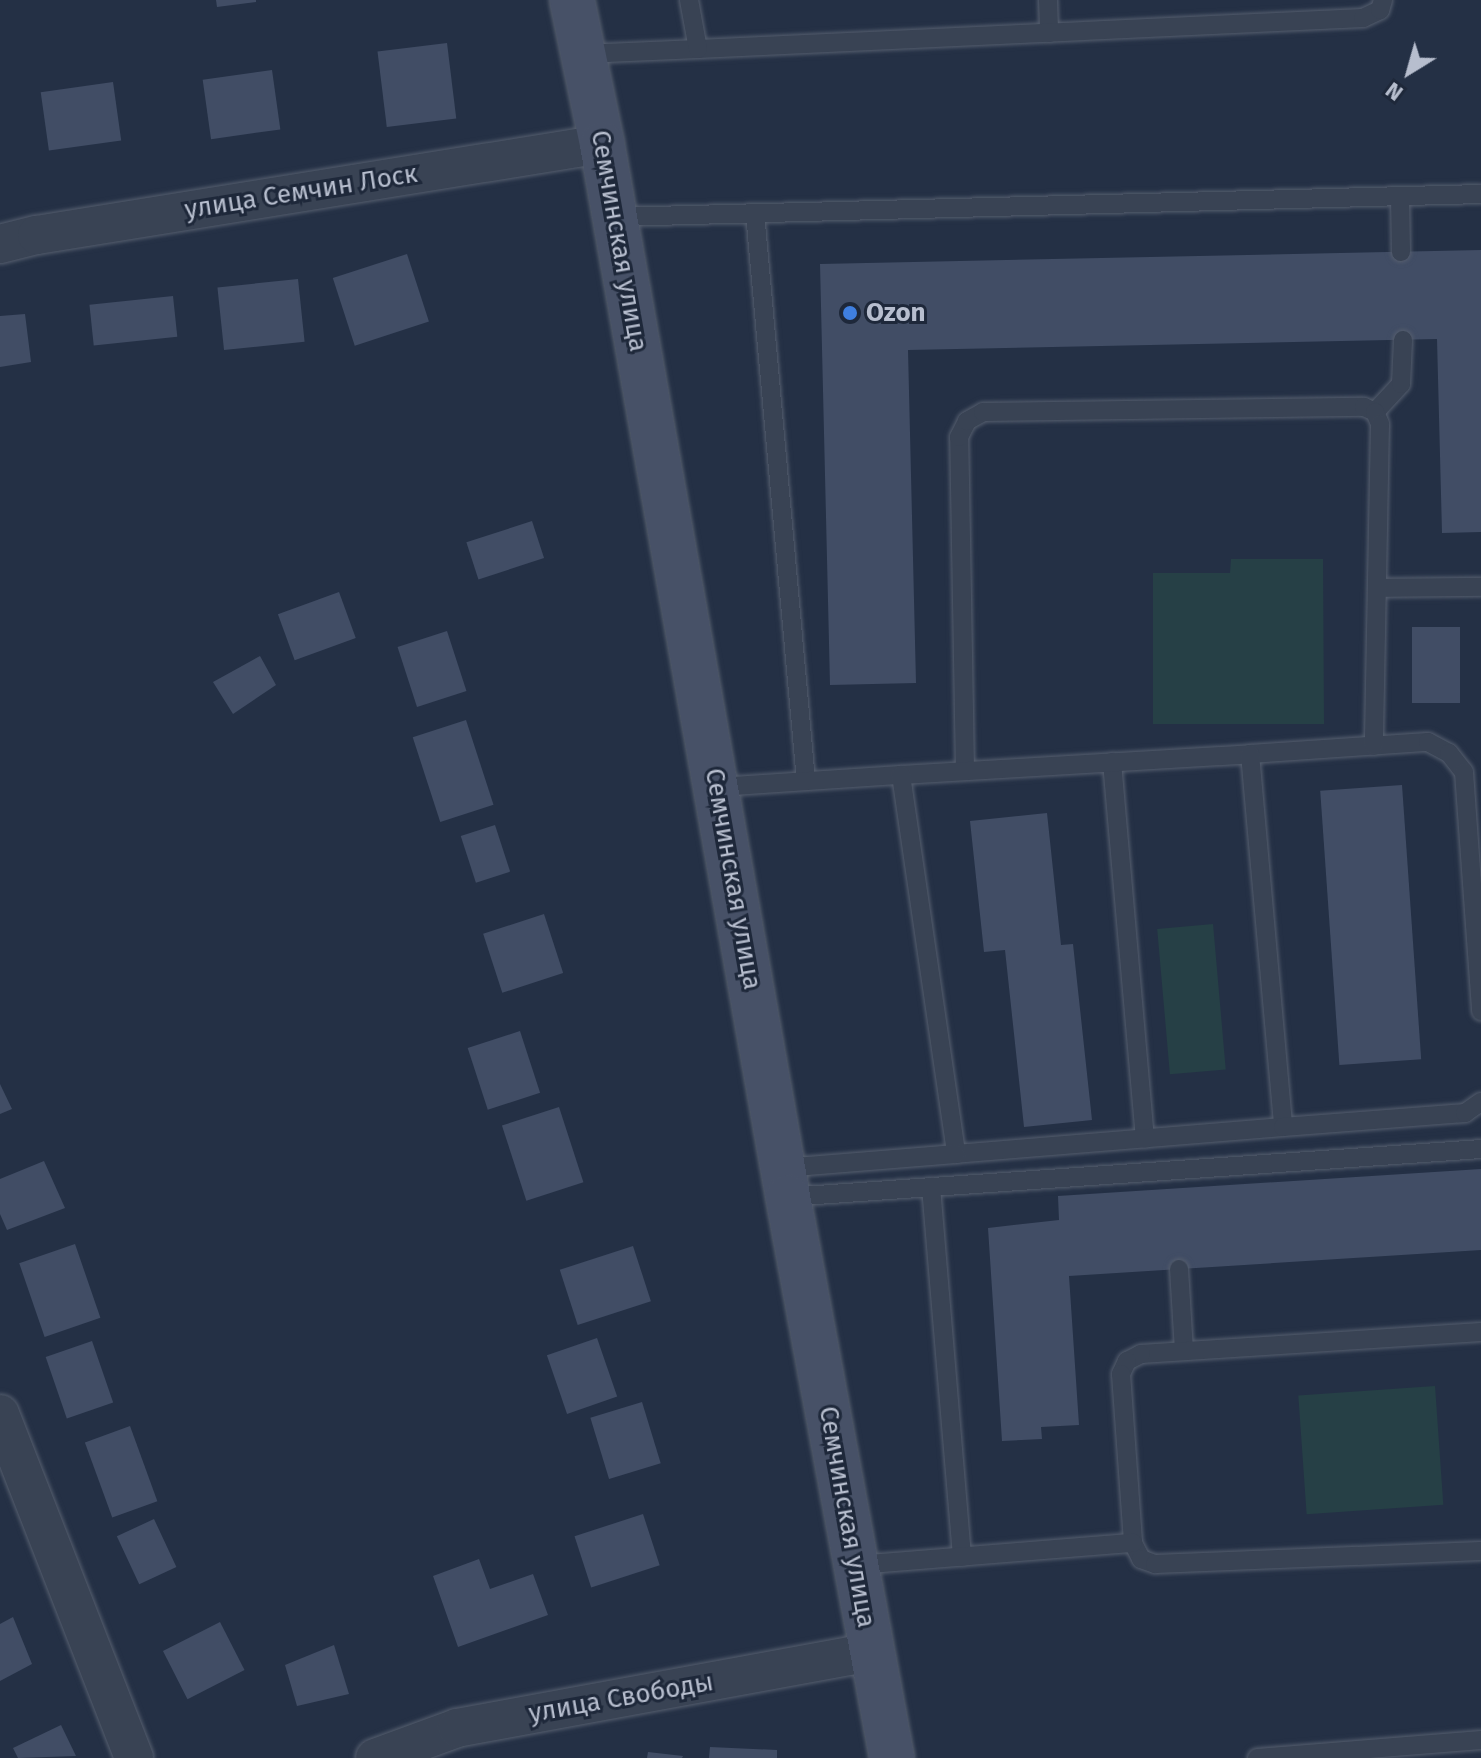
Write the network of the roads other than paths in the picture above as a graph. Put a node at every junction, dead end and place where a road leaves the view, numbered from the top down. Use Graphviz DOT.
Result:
graph roads {
  1 [pos="572,0"];
  2 [pos="689,0"];
  3 [pos="1048,0"];
  4 [pos="1383,0"];
  5 [pos="1049,33"];
  6 [pos="698,49"];
  7 [pos="583,54"];
  8 [pos="602,144"];
  9 [pos="1481,194"];
  10 [pos="1400,196"];
  11 [pos="755,213"];
  12 [pos="615,217"];
  13 [pos="0,244"];
  14 [pos="1401,252"];
  15 [pos="1403,340"];
  16 [pos="1375,412"];
  17 [pos="1481,587"];
  18 [pos="1377,588"];
  19 [pos="1374,746"];
  20 [pos="1250,754"];
  21 [pos="1112,762"];
  22 [pos="965,771"];
  23 [pos="901,775"];
  24 [pos="806,781"];
  25 [pos="718,787"];
  26 [pos="1481,1011"];
  27 [pos="1481,1102"];
  28 [pos="1283,1127"];
  29 [pos="1145,1139"];
  30 [pos="1481,1149"];
  31 [pos="956,1154"];
  32 [pos="786,1182"];
  33 [pos="931,1187"];
  34 [pos="1179,1269"];
  35 [pos="1481,1332"];
  36 [pos="1184,1351"];
  37 [pos="0,1414"];
  38 [pos="1133,1543"];
  39 [pos="1481,1551"];
  40 [pos="962,1557"];
  41 [pos="857,1565"];
  42 [pos="871,1652"];
  43 [pos="1481,1740"];
  44 [pos="1292,1757"];
  45 [pos="134,1758"];
  46 [pos="375,1758"];
  47 [pos="892,1758"];
  48 [pos="1257,1758"];
  1 -- 7 [label="street, Семчинская улица"];
  2 -- 6 [label="lane"];
  3 -- 5 [label="lane"];
  4 -- 5 [label="lane"];
  5 -- 6 [label="lane"];
  6 -- 7 [label="lane"];
  7 -- 8 [label="street, Семчинская улица"];
  8 -- 12 [label="street, Семчинская улица"];
  8 -- 13 [label="street, улица Семчин Лоск"];
  9 -- 10 [label="lane"];
  10 -- 11 [label="lane"];
  10 -- 14 [label="lane"];
  11 -- 12 [label="lane"];
  11 -- 24 [label="lane"];
  12 -- 25 [label="street, Семчинская улица"];
  15 -- 16 [label="lane"];
  16 -- 18 [label="lane"];
  16 -- 22 [label="lane"];
  17 -- 18 [label="lane"];
  18 -- 19 [label="lane"];
  19 -- 20 [label="lane"];
  19 -- 26 [label="lane"];
  20 -- 21 [label="lane"];
  20 -- 28 [label="lane"];
  21 -- 22 [label="lane"];
  21 -- 29 [label="lane"];
  22 -- 23 [label="lane"];
  23 -- 24 [label="lane"];
  23 -- 31 [label="lane"];
  24 -- 25 [label="lane"];
  25 -- 32 [label="street, Семчинская улица"];
  27 -- 28 [label="lane"];
  28 -- 29 [label="lane"];
  29 -- 31 [label="lane"];
  30 -- 33 [label="lane"];
  31 -- 32 [label="lane"];
  32 -- 33 [label="lane"];
  32 -- 41 [label="street, Семчинская улица"];
  33 -- 40 [label="lane"];
  34 -- 36 [label="lane"];
  35 -- 36 [label="lane"];
  36 -- 38 [label="lane"];
  37 -- 45 [label="street"];
  38 -- 39 [label="lane"];
  38 -- 40 [label="lane"];
  40 -- 41 [label="lane"];
  41 -- 42 [label="street, Семчинская улица"];
  42 -- 46 [label="street, улица Свободы"];
  42 -- 47 [label="street, Семчинская улица"];
  43 -- 44 [label="lane"];
  44 -- 48 [label="lane"];
}
